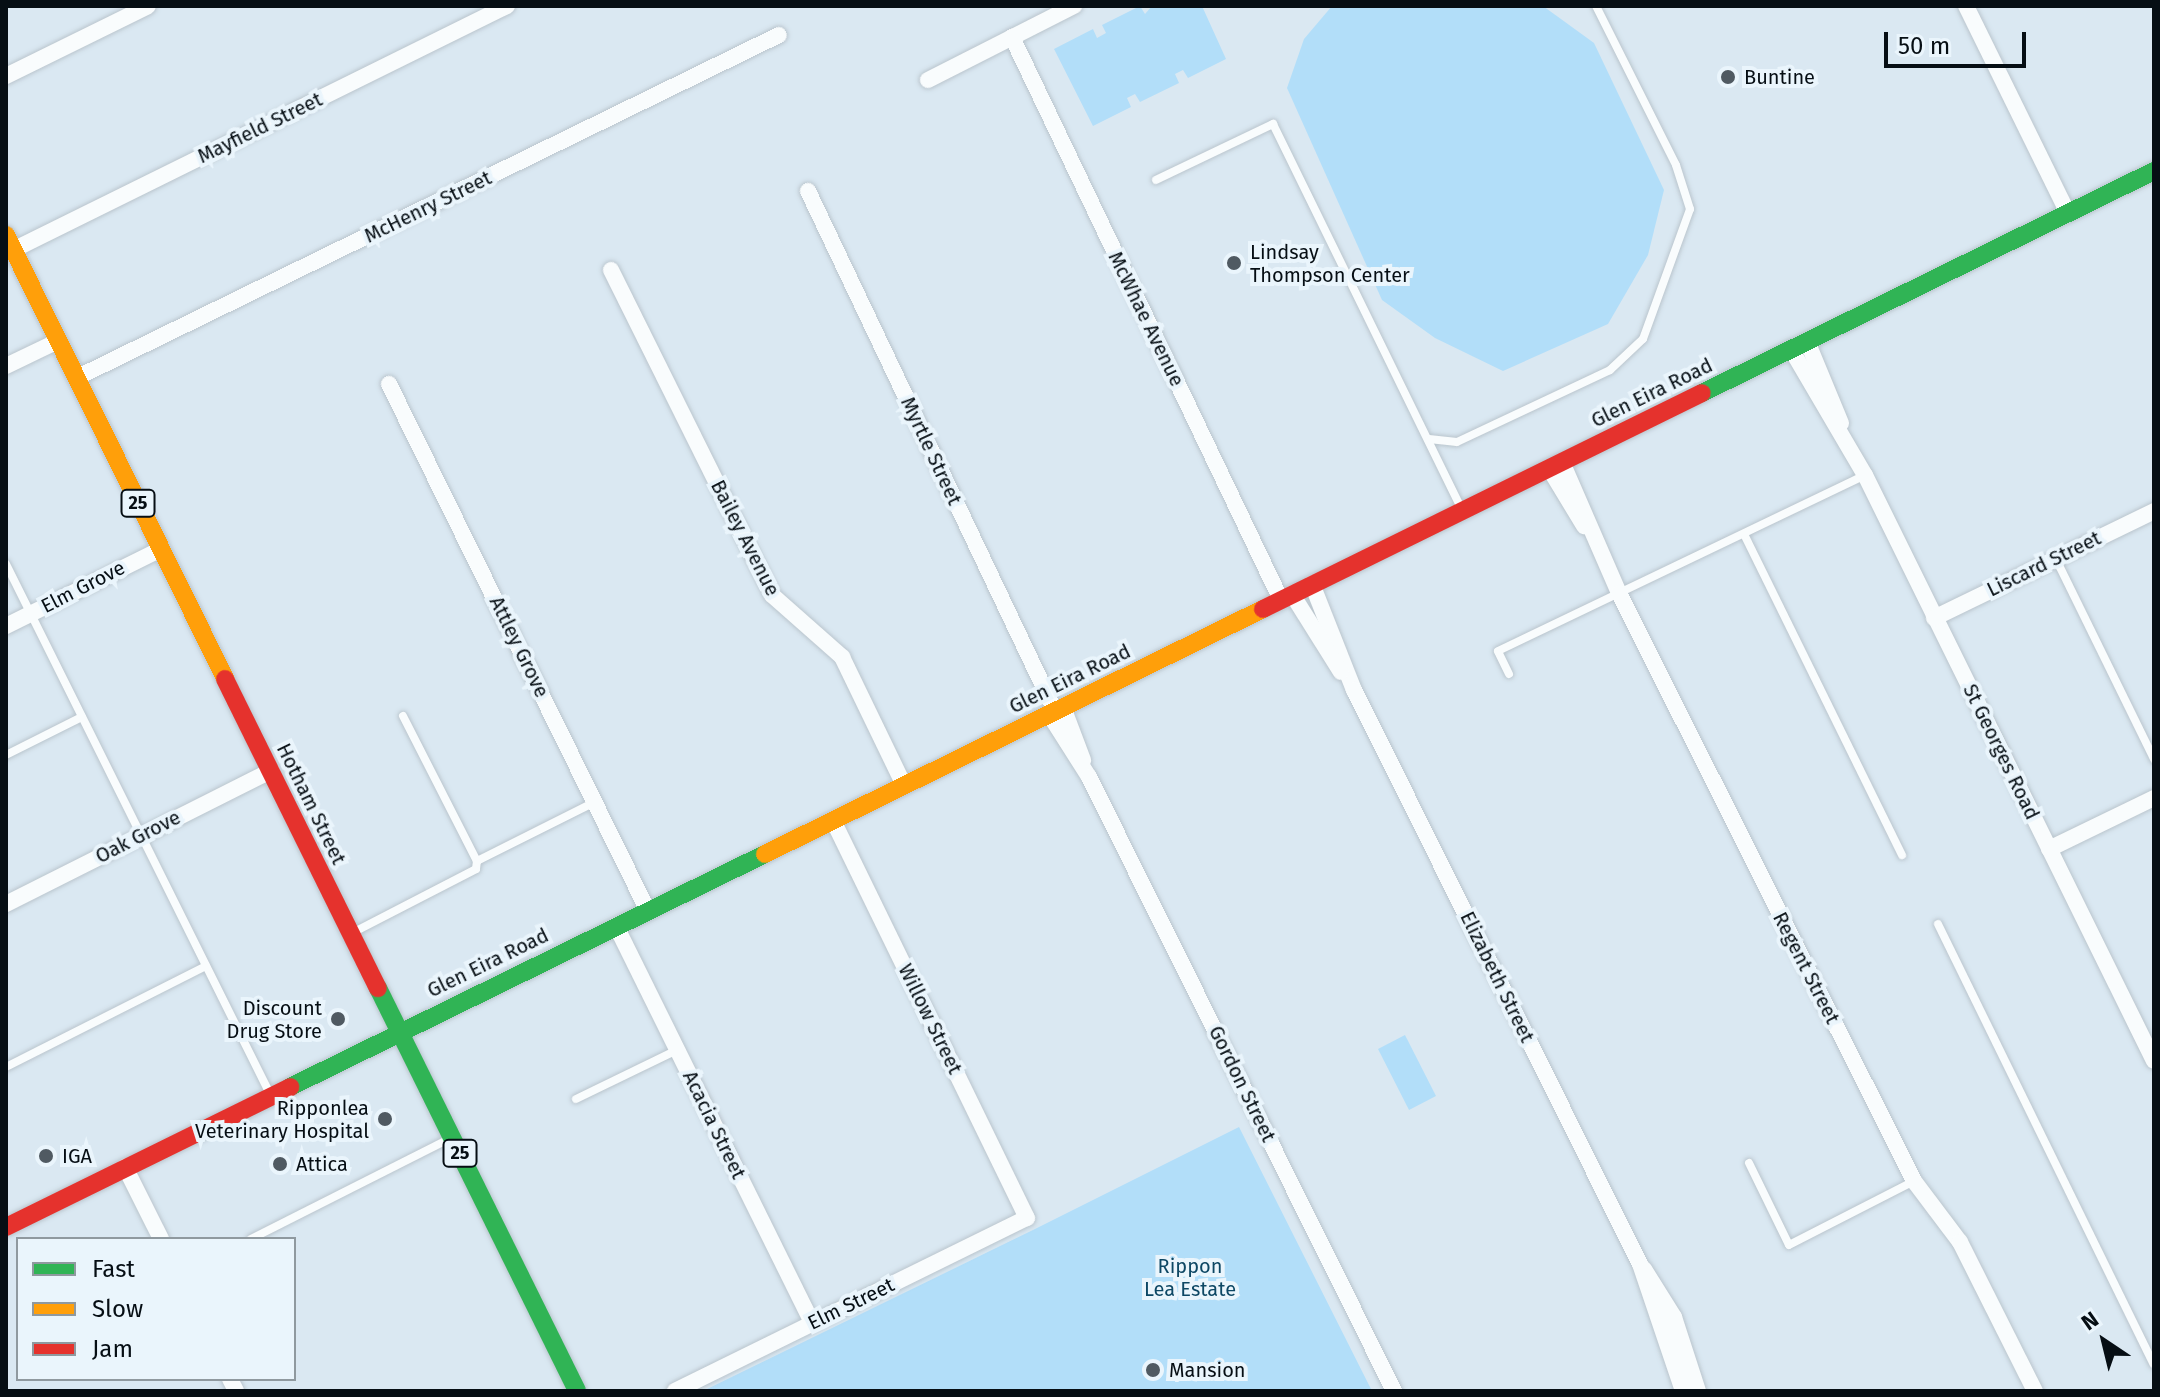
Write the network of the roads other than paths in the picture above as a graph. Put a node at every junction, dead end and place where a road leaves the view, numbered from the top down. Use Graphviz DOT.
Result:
graph roads {
  1 [pos="148,6"];
  2 [pos="507,6"];
  3 [pos="1074,6"];
  4 [pos="1596,6"];
  5 [pos="1966,6"];
  6 [pos="779,35"];
  7 [pos="1012,37"];
  8 [pos="6,76"];
  9 [pos="928,80"];
  10 [pos="2154,171"];
  11 [pos="1156,180"];
  12 [pos="808,191"];
  13 [pos="2068,213"];
  14 [pos="10,243"];
  15 [pos="611,270"];
  16 [pos="58,341"];
  17 [pos="1799,345"];
  18 [pos="6,366"];
  19 [pos="76,378"];
  20 [pos="389,384"];
  21 [pos="1429,439"];
  22 [pos="1555,465"];
  23 [pos="1865,475"];
  24 [pos="1463,511"];
  25 [pos="2154,511"];
  26 [pos="1744,534"];
  27 [pos="161,549"];
  28 [pos="2055,559"];
  29 [pos="6,564"];
  30 [pos="1312,584"];
  31 [pos="1619,593"];
  32 [pos="1286,597"];
  33 [pos="30,614"];
  34 [pos="1934,618"];
  35 [pos="6,626"];
  36 [pos="1509,674"];
  37 [pos="1354,690"];
  38 [pos="1056,710"];
  39 [pos="403,716"];
  40 [pos="82,717"];
  41 [pos="6,755"];
  42 [pos="2154,759"];
  43 [pos="271,771"];
  44 [pos="904,785"];
  45 [pos="2154,798"];
  46 [pos="596,802"];
  47 [pos="833,820"];
  48 [pos="140,836"];
  49 [pos="2049,849"];
  50 [pos="1902,855"];
  51 [pos="477,861"];
  52 [pos="6,904"];
  53 [pos="648,911"];
  54 [pos="1938,924"];
  55 [pos="616,926"];
  56 [pos="350,934"];
  57 [pos="206,966"];
  58 [pos="400,1031"];
  59 [pos="677,1050"];
  60 [pos="2154,1061"];
  61 [pos="6,1067"];
  62 [pos="271,1096"];
  63 [pos="576,1099"];
  64 [pos="452,1137"];
  65 [pos="1749,1163"];
  66 [pos="125,1167"];
  67 [pos="1914,1181"];
  68 [pos="1027,1218"];
  69 [pos="6,1227"];
  70 [pos="160,1237"];
  71 [pos="255,1237"];
  72 [pos="1640,1264"];
  73 [pos="812,1323"];
  74 [pos="2154,1364"];
  75 [pos="571,1389"];
  76 [pos="675,1391"];
  77 [pos="1394,1391"];
  78 [pos="1683,1391"];
  79 [pos="1698,1391"];
  80 [pos="2035,1391"];
  1 -- 8 [label="street"];
  2 -- 14 [label="street, Mayfield Street"];
  3 -- 7 [label="street"];
  4 -- 21 [label="lane"];
  5 -- 13 [label="street"];
  6 -- 19 [label="street, McHenry Street"];
  7 -- 9 [label="street"];
  7 -- 32 [label="street, McWhae Avenue"];
  10 -- 13 [label="main road, Glen Eira Road"];
  11 -- 21 [label="lane"];
  12 -- 38 [label="street, Myrtle Street"];
  13 -- 17 [label="main road, Glen Eira Road"];
  14 -- 16 [label="main road, Hotham Street / 25"];
  15 -- 44 [label="street, Bailey Avenue"];
  16 -- 18 [label="street"];
  16 -- 19 [label="main road, Hotham Street / 25"];
  17 -- 22 [label="main road, Glen Eira Road"];
  17 -- 23 [label="street, St Georges Road"];
  19 -- 27 [label="main road, Hotham Street / 25"];
  20 -- 46 [label="street, Attley Grove"];
  21 -- 24 [label="lane"];
  22 -- 24 [label="main road, Glen Eira Road"];
  22 -- 31 [label="street, Regent Street"];
  23 -- 26 [label="lane"];
  23 -- 34 [label="street, St Georges Road"];
  24 -- 30 [label="main road, Glen Eira Road"];
  25 -- 28 [label="street, Liscard Street"];
  26 -- 31 [label="lane"];
  26 -- 50 [label="lane"];
  27 -- 33 [label="street, Elm Grove"];
  27 -- 43 [label="main road, Hotham Street / 25"];
  28 -- 34 [label="street, Liscard Street"];
  28 -- 42 [label="lane"];
  29 -- 33 [label="lane"];
  30 -- 32 [label="main road, Glen Eira Road"];
  30 -- 37 [label="street, Elizabeth Street"];
  31 -- 36 [label="lane"];
  31 -- 67 [label="street, Regent Street"];
  32 -- 37 [label="street, Elizabeth Street"];
  32 -- 38 [label="main road, Glen Eira Road"];
  33 -- 35 [label="street, Elm Grove"];
  33 -- 40 [label="lane"];
  34 -- 49 [label="street, St Georges Road"];
  37 -- 72 [label="street, Elizabeth Street"];
  38 -- 44 [label="main road, Glen Eira Road"];
  38 -- 77 [label="street, Gordon Street"];
  39 -- 51 [label="lane"];
  40 -- 41 [label="lane"];
  40 -- 48 [label="lane"];
  43 -- 48 [label="street, Oak Grove"];
  43 -- 56 [label="main road, Hotham Street / 25"];
  44 -- 47 [label="main road, Glen Eira Road"];
  45 -- 49 [label="street"];
  46 -- 51 [label="lane"];
  46 -- 53 [label="street, Attley Grove"];
  47 -- 53 [label="main road, Glen Eira Road"];
  47 -- 68 [label="street, Willow Street"];
  48 -- 52 [label="street, Oak Grove"];
  48 -- 57 [label="lane"];
  49 -- 60 [label="street, St Georges Road"];
  51 -- 56 [label="lane"];
  53 -- 55 [label="main road, Glen Eira Road"];
  54 -- 74 [label="lane"];
  55 -- 58 [label="main road, Glen Eira Road"];
  55 -- 59 [label="street, Acacia Street"];
  56 -- 58 [label="main road, Hotham Street / 25"];
  57 -- 61 [label="lane"];
  57 -- 62 [label="lane"];
  58 -- 62 [label="main road, Glen Eira Road"];
  58 -- 64 [label="main road, Hotham Street / 25"];
  59 -- 63 [label="lane"];
  59 -- 73 [label="street, Acacia Street"];
  62 -- 66 [label="main road, Glen Eira Road"];
  64 -- 71 [label="lane"];
  64 -- 75 [label="main road, Hotham Street / 25"];
  65 -- 67 [label="lane"];
  66 -- 69 [label="main road, Glen Eira Road"];
  66 -- 70 [label="street"];
  67 -- 80 [label="street, Regent Street"];
  68 -- 73 [label="street, Elm Street"];
  72 -- 78 [label="street, Elizabeth Street"];
  72 -- 79 [label="street, Elizabeth Street"];
  73 -- 76 [label="street, Elm Street"];
}
